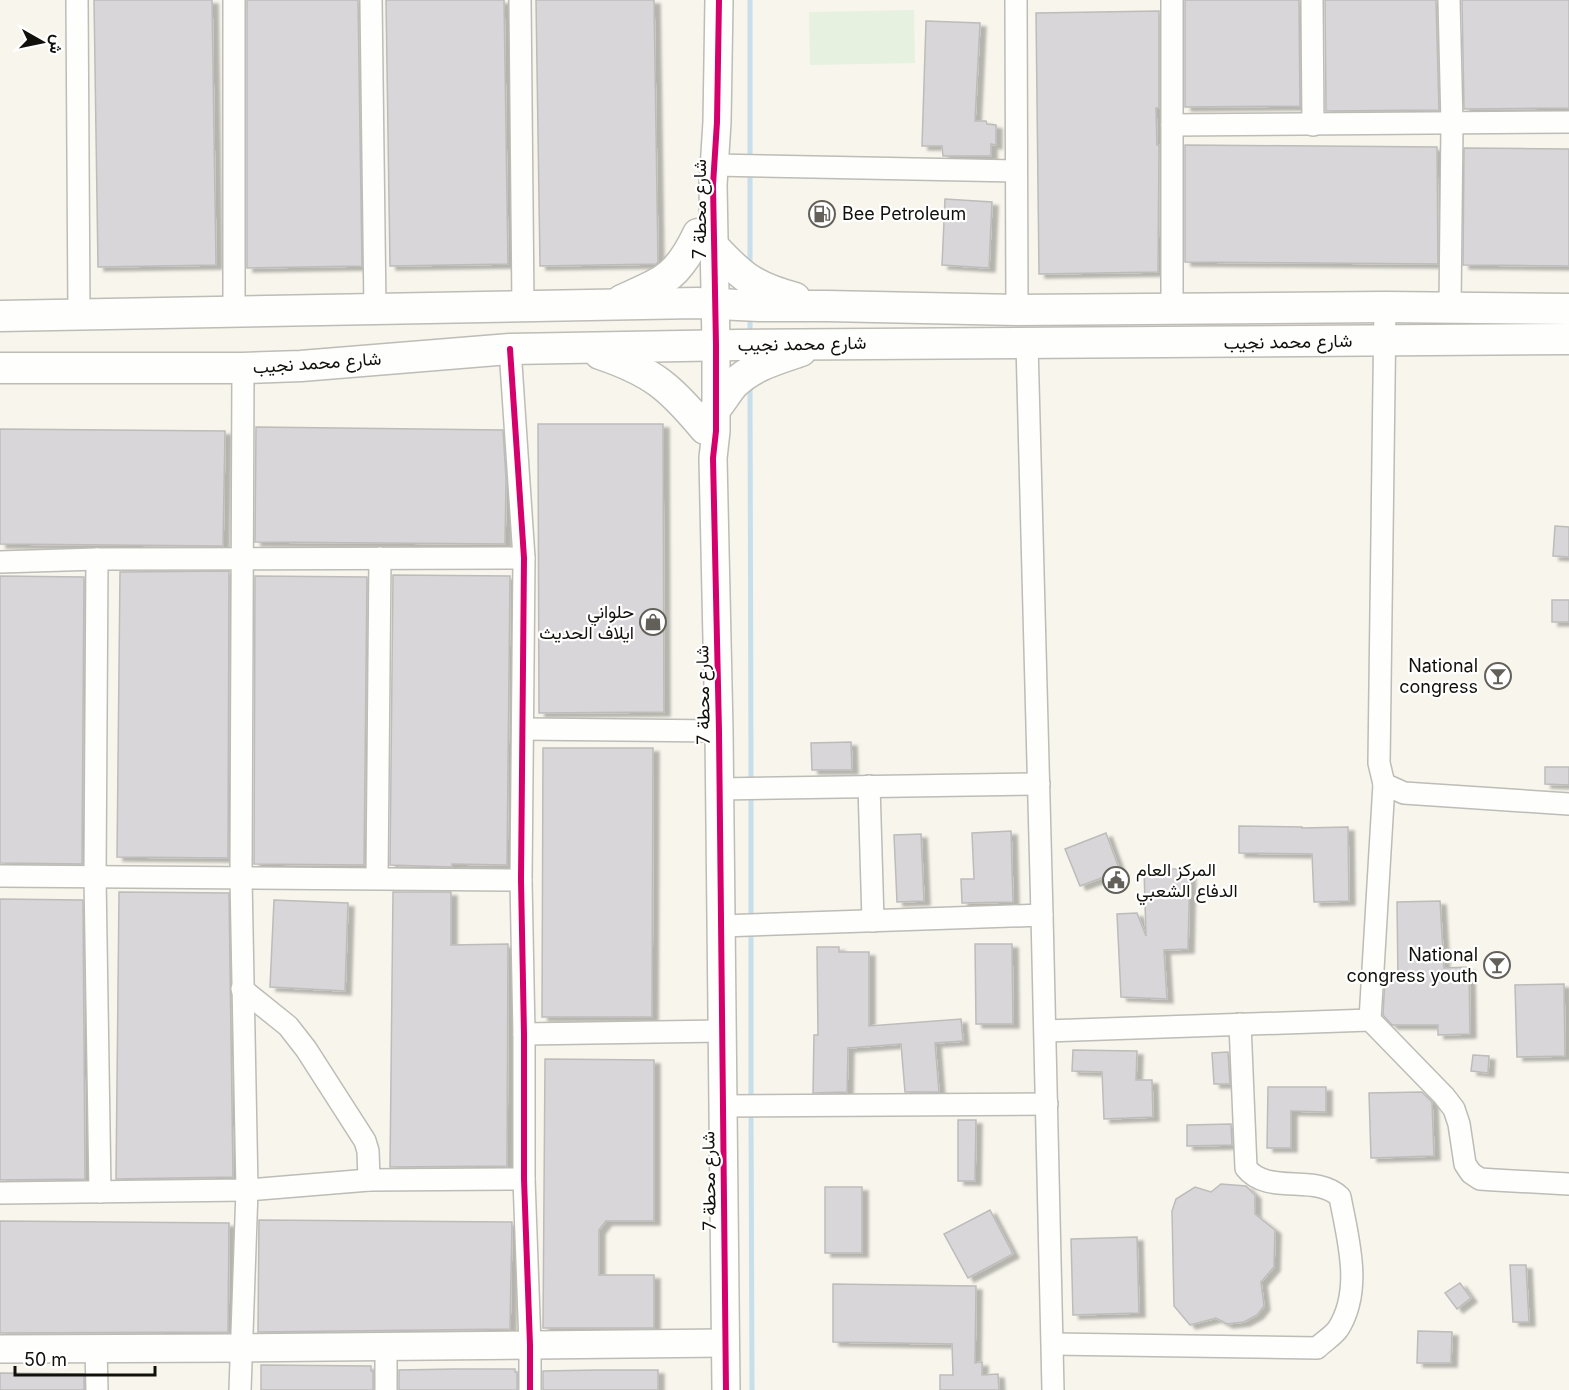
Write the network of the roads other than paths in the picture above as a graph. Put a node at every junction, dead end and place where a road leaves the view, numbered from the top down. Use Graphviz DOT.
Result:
graph roads {
  1 [pos="77,0"];
  2 [pos="234,0"];
  3 [pos="371,0"];
  4 [pos="520,0"];
  5 [pos="719,0"];
  6 [pos="1016,0"];
  7 [pos="1172,0"];
  8 [pos="1312,0"];
  9 [pos="1449,0"];
  10 [pos="1569,122"];
  11 [pos="1452,124"];
  12 [pos="1172,125"];
  13 [pos="1313,125"];
  14 [pos="1016,171"];
  15 [pos="714,175"];
  16 [pos="706,241"];
  17 [pos="706,303"];
  18 [pos="609,306"];
  19 [pos="827,306"];
  20 [pos="524,307"];
  21 [pos="1385,307"];
  22 [pos="1450,307"];
  23 [pos="1569,309"];
  24 [pos="375,310"];
  25 [pos="1017,310"];
  26 [pos="1172,310"];
  27 [pos="234,313"];
  28 [pos="79,315"];
  29 [pos="0,316"];
  30 [pos="1569,339"];
  31 [pos="1384,341"];
  32 [pos="825,343"];
  33 [pos="1027,344"];
  34 [pos="707,346"];
  35 [pos="583,348"];
  36 [pos="510,349"];
  37 [pos="0,368"];
  38 [pos="243,368"];
  39 [pos="711,419"];
  40 [pos="380,558"];
  41 [pos="524,558"];
  42 [pos="97,559"];
  43 [pos="243,559"];
  44 [pos="0,562"];
  45 [pos="522,729"];
  46 [pos="719,731"];
  47 [pos="1039,784"];
  48 [pos="1384,784"];
  49 [pos="869,786"];
  50 [pos="719,789"];
  51 [pos="1569,804"];
  52 [pos="0,876"];
  53 [pos="95,877"];
  54 [pos="241,878"];
  55 [pos="377,878"];
  56 [pos="521,880"];
  57 [pos="1042,915"];
  58 [pos="873,921"];
  59 [pos="721,926"];
  60 [pos="242,989"];
  61 [pos="1370,1020"];
  62 [pos="1240,1024"];
  63 [pos="722,1031"];
  64 [pos="1046,1031"];
  65 [pos="524,1034"];
  66 [pos="1047,1104"];
  67 [pos="723,1106"];
  68 [pos="524,1179"];
  69 [pos="369,1180"];
  70 [pos="1569,1184"];
  71 [pos="247,1190"];
  72 [pos="100,1192"];
  73 [pos="0,1193"];
  74 [pos="725,1343"];
  75 [pos="1053,1344"];
  76 [pos="530,1345"];
  77 [pos="386,1347"];
  78 [pos="96,1348"];
  79 [pos="240,1348"];
  80 [pos="0,1349"];
  81 [pos="97,1390"];
  82 [pos="240,1390"];
  83 [pos="386,1390"];
  84 [pos="530,1390"];
  85 [pos="726,1390"];
  86 [pos="1053,1390"];
  1 -- 28 [label="street"];
  2 -- 27 [label="street"];
  3 -- 24 [label="street"];
  4 -- 20 [label="street"];
  5 -- 15 [label="street, شارع محطة 7"];
  6 -- 14 [label="street"];
  7 -- 12 [label="street"];
  8 -- 13 [label="street"];
  9 -- 11 [label="street"];
  10 -- 11 [label="street"];
  11 -- 13 [label="street"];
  11 -- 22 [label="street"];
  12 -- 13 [label="street"];
  12 -- 26 [label="street"];
  14 -- 15 [label="street"];
  14 -- 25 [label="street"];
  15 -- 16 [label="street, شارع محطة 7"];
  16 -- 17 [label="street, شارع محطة 7"];
  16 -- 18 [label="main road"];
  16 -- 19 [label="main road"];
  17 -- 18 [label="main road, شارع محمد نجيب"];
  17 -- 19 [label="main road, شارع محمد نجيب"];
  17 -- 34 [label="street, شارع محطة 7"];
  18 -- 20 [label="main road, شارع محمد نجيب"];
  19 -- 25 [label="main road, شارع محمد نجيب"];
  20 -- 24 [label="main road, شارع محمد نجيب"];
  21 -- 22 [label="main road, شارع محمد نجيب"];
  21 -- 26 [label="main road, شارع محمد نجيب"];
  21 -- 31 [label="street"];
  22 -- 23 [label="main road, شارع محمد نجيب"];
  24 -- 27 [label="main road, شارع محمد نجيب"];
  25 -- 26 [label="main road, شارع محمد نجيب"];
  27 -- 28 [label="main road, شارع محمد نجيب"];
  28 -- 29 [label="main road, شارع محمد نجيب"];
  30 -- 31 [label="main road, شارع محمد نجيب"];
  31 -- 33 [label="main road, شارع محمد نجيب"];
  31 -- 48 [label="street"];
  32 -- 33 [label="main road, شارع محمد نجيب"];
  32 -- 34 [label="main road, شارع محمد نجيب"];
  32 -- 39 [label="main road"];
  33 -- 47 [label="street"];
  34 -- 35 [label="main road, شارع محمد نجيب"];
  34 -- 39 [label="street, شارع محطة 7"];
  35 -- 36 [label="main road, شارع محمد نجيب"];
  35 -- 39 [label="main road"];
  36 -- 38 [label="main road, شارع محمد نجيب"];
  36 -- 41 [label="street"];
  37 -- 38 [label="main road, شارع محمد نجيب"];
  38 -- 43 [label="street"];
  39 -- 46 [label="street, شارع محطة 7"];
  40 -- 41 [label="street"];
  40 -- 43 [label="street"];
  40 -- 55 [label="street"];
  41 -- 45 [label="street"];
  42 -- 43 [label="street"];
  42 -- 44 [label="street"];
  42 -- 53 [label="street"];
  43 -- 54 [label="street"];
  45 -- 46 [label="street"];
  45 -- 56 [label="street"];
  46 -- 50 [label="street, شارع محطة 7"];
  47 -- 49 [label="street"];
  47 -- 57 [label="street"];
  48 -- 51 [label="street"];
  48 -- 61 [label="street"];
  49 -- 50 [label="street"];
  49 -- 58 [label="street"];
  50 -- 59 [label="street, شارع محطة 7"];
  52 -- 53 [label="street"];
  53 -- 54 [label="street"];
  53 -- 72 [label="street"];
  54 -- 55 [label="street"];
  54 -- 60 [label="street"];
  55 -- 56 [label="street"];
  56 -- 65 [label="street"];
  57 -- 58 [label="street"];
  57 -- 64 [label="street"];
  58 -- 59 [label="street"];
  59 -- 63 [label="street, شارع محطة 7"];
  60 -- 69 [label="street"];
  60 -- 71 [label="street"];
  61 -- 62 [label="street"];
  61 -- 70 [label="street"];
  62 -- 64 [label="street"];
  62 -- 75 [label="street"];
  63 -- 65 [label="street"];
  63 -- 67 [label="street, شارع محطة 7"];
  64 -- 66 [label="street"];
  65 -- 68 [label="street"];
  66 -- 67 [label="street"];
  66 -- 75 [label="street"];
  67 -- 74 [label="street, شارع محطة 7"];
  68 -- 69 [label="street"];
  68 -- 76 [label="street"];
  69 -- 71 [label="street"];
  71 -- 72 [label="street"];
  71 -- 79 [label="street"];
  72 -- 73 [label="street"];
  74 -- 76 [label="street"];
  74 -- 85 [label="street, شارع محطة 7"];
  75 -- 86 [label="street"];
  76 -- 77 [label="street"];
  76 -- 84 [label="street"];
  77 -- 79 [label="street"];
  77 -- 83 [label="street"];
  78 -- 79 [label="street"];
  78 -- 80 [label="street"];
  78 -- 81 [label="street"];
  79 -- 82 [label="street"];
}
